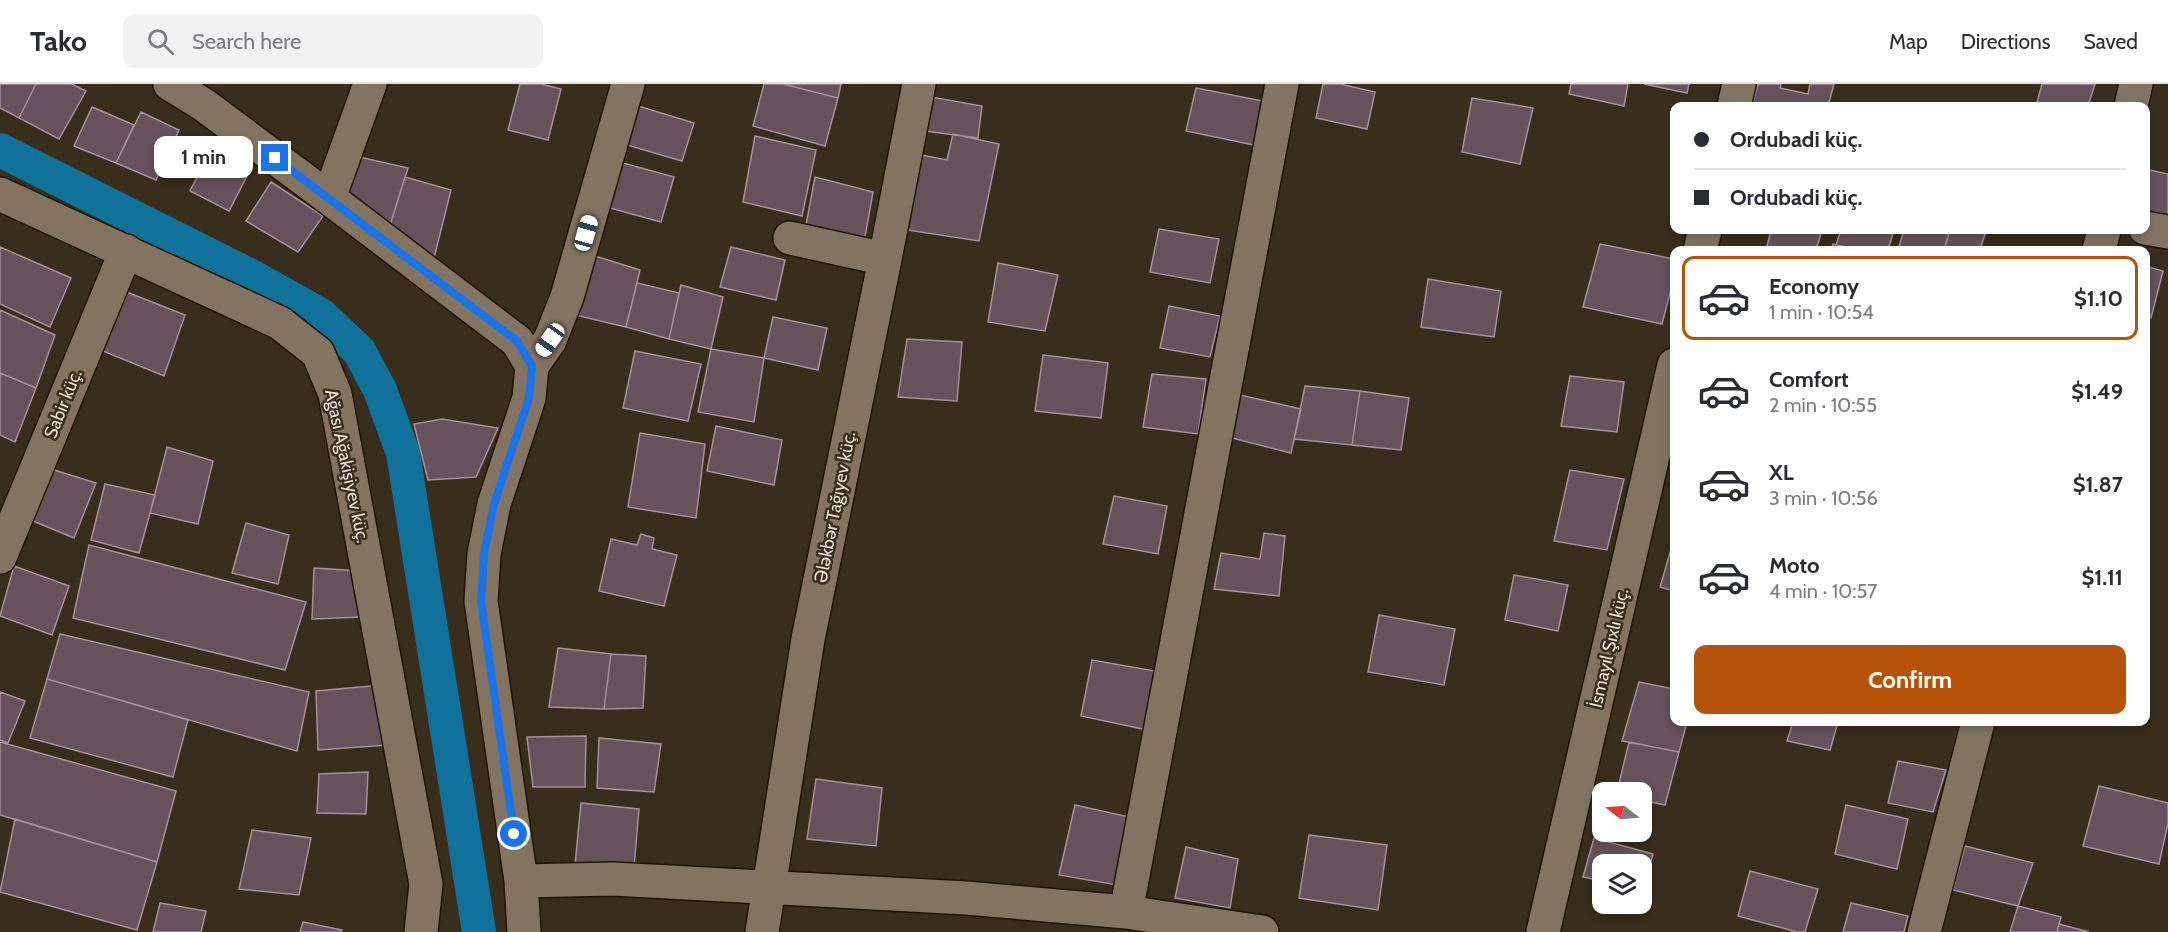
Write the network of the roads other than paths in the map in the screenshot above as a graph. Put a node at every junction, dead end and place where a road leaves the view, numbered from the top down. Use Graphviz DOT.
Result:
graph roads {
  1 [pos="170,84"];
  2 [pos="370,84"];
  3 [pos="628,84"];
  4 [pos="918,84"];
  5 [pos="1282,84"];
  6 [pos="1739,84"];
  7 [pos="2136,84"];
  8 [pos="1735,102"];
  9 [pos="2132,102"];
  10 [pos="0,194"];
  11 [pos="329,198"];
  12 [pos="2150,229"];
  13 [pos="2168,232"];
  14 [pos="790,238"];
  15 [pos="126,251"];
  16 [pos="885,259"];
  17 [pos="532,366"];
  18 [pos="1670,381"];
  19 [pos="0,557"];
  20 [pos="1977,726"];
  21 [pos="521,881"];
  22 [pos="769,887"];
  23 [pos="1126,912"];
  24 [pos="421,932"];
  25 [pos="524,932"];
  26 [pos="762,932"];
  27 [pos="1262,932"];
  28 [pos="1543,932"];
  29 [pos="1924,932"];
  1 -- 11 [label="street"];
  2 -- 11 [label="street"];
  3 -- 17 [label="street"];
  4 -- 16 [label="street, Ələkbər Tağıyev küç."];
  5 -- 23 [label="street"];
  6 -- 8 [label="street"];
  7 -- 9 [label="street"];
  10 -- 15 [label="street, Ağası Ağakişiyev küç."];
  11 -- 17 [label="street"];
  12 -- 13 [label="street"];
  14 -- 16 [label="street"];
  15 -- 19 [label="street, Sabir küç."];
  15 -- 24 [label="street, Ağası Ağakişiyev küç."];
  16 -- 22 [label="street, Ələkbər Tağıyev küç."];
  17 -- 21 [label="street"];
  18 -- 28 [label="street, İsmayıl Şıxlı küç."];
  20 -- 29 [label="street"];
  21 -- 22 [label="street"];
  21 -- 25 [label="street"];
  22 -- 23 [label="street"];
  22 -- 26 [label="street, Ələkbər Tağıyev küç."];
  23 -- 27 [label="street"];
}
